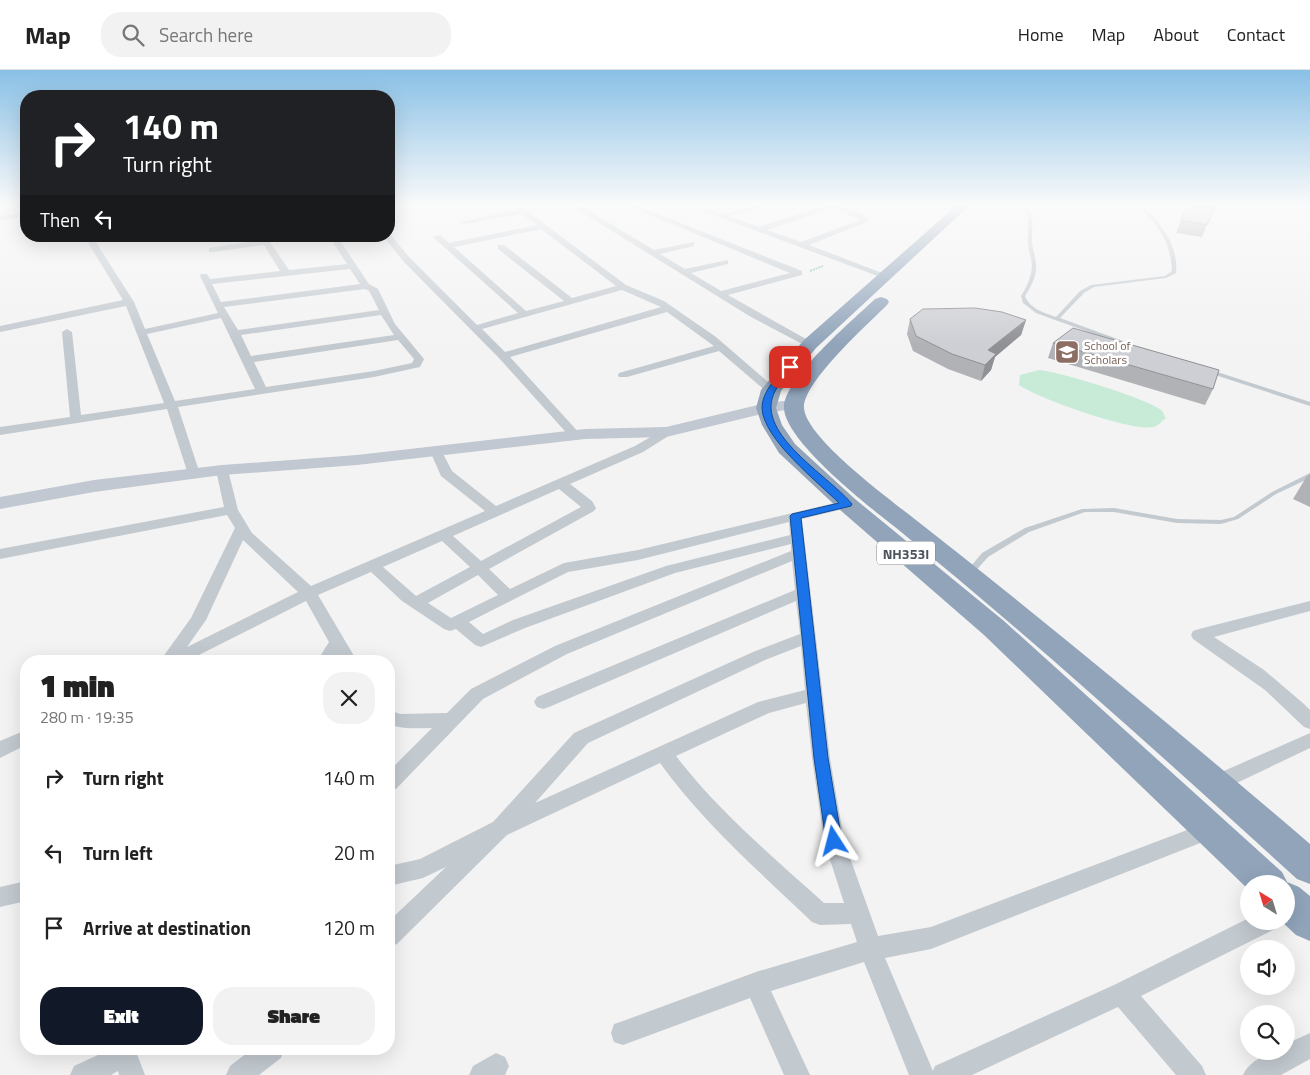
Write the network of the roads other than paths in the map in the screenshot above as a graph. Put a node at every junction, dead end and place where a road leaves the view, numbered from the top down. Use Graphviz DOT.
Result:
graph roads {
  1 [pos="98,252"];
  2 [pos="272,252"];
  3 [pos="344,252"];
  4 [pos="400,252"];
  5 [pos="455,252"];
  6 [pos="506,252"];
  7 [pos="578,252"];
  8 [pos="658,252"];
  9 [pos="746,252"];
  10 [pos="821,252"];
  11 [pos="912,252"];
  12 [pos="934,252"];
  13 [pos="1032,252"];
  14 [pos="1173,252"];
  15 [pos="653,253"];
  16 [pos="725,262"];
  17 [pos="352,266"];
  18 [pos="683,272"];
  19 [pos="286,273"];
  20 [pos="886,276"];
  21 [pos="366,286"];
  22 [pos="623,287"];
  23 [pos="722,294"];
  24 [pos="130,302"];
  25 [pos="571,302"];
  26 [pos="218,305"];
  27 [pos="669,308"];
  28 [pos="384,312"];
  29 [pos="223,315"];
  30 [pos="525,315"];
  31 [pos="1057,319"];
  32 [pos="476,328"];
  33 [pos="0,329"];
  34 [pos="67,332"];
  35 [pos="143,332"];
  36 [pos="234,332"];
  37 [pos="401,337"];
  38 [pos="810,344"];
  39 [pos="1131,346"];
  40 [pos="721,347"];
  41 [pos="503,356"];
  42 [pos="247,360"];
  43 [pos="1205,370"];
  44 [pos="623,375"];
  45 [pos="262,391"];
  46 [pos="769,400"];
  47 [pos="1310,404"];
  48 [pos="171,405"];
  49 [pos="793,405"];
  50 [pos="76,419"];
  51 [pos="0,431"];
  52 [pos="666,432"];
  53 [pos="576,436"];
  54 [pos="436,450"];
  55 [pos="222,470"];
  56 [pos="194,474"];
  57 [pos="1310,475"];
  58 [pos="560,483"];
  59 [pos="0,503"];
  60 [pos="847,504"];
  61 [pos="231,510"];
  62 [pos="494,512"];
  63 [pos="795,516"];
  64 [pos="242,528"];
  65 [pos="443,534"];
  66 [pos="798,545"];
  67 [pos="0,554"];
  68 [pos="372,565"];
  69 [pos="480,568"];
  70 [pos="968,573"];
  71 [pos="804,592"];
  72 [pos="309,593"];
  73 [pos="508,596"];
  74 [pos="415,603"];
  75 [pos="1310,606"];
  76 [pos="458,622"];
  77 [pos="808,637"];
  78 [pos="338,643"];
  79 [pos="172,655"];
  80 [pos="185,655"];
  81 [pos="329,655"];
  82 [pos="345,655"];
  83 [pos="814,694"];
  84 [pos="543,702"];
  85 [pos="395,719"];
  86 [pos="451,720"];
  87 [pos="1310,722"];
  88 [pos="20,740"];
  89 [pos="1310,740"];
  90 [pos="0,750"];
  91 [pos="664,754"];
  92 [pos="395,777"];
  93 [pos="1215,784"];
  94 [pos="500,829"];
  95 [pos="1211,830"];
  96 [pos="1310,867"];
  97 [pos="395,875"];
  98 [pos="1254,875"];
  99 [pos="20,893"];
  100 [pos="0,898"];
  101 [pos="858,913"];
  102 [pos="395,930"];
  103 [pos="1244,930"];
  104 [pos="870,949"];
  105 [pos="756,984"];
  106 [pos="1122,993"];
  107 [pos="623,1034"];
  108 [pos="1310,1045"];
  109 [pos="264,1055"];
  110 [pos="82,1075"];
  111 [pos="132,1075"];
  112 [pos="239,1075"];
  113 [pos="797,1075"];
  114 [pos="922,1075"];
  115 [pos="944,1075"];
  116 [pos="1193,1075"];
  117 [pos="1256,1075"];
  1 -- 24 [label="street"];
  2 -- 19 [label="street"];
  3 -- 17 [label="street"];
  4 -- 32 [label="street"];
  5 -- 30 [label="street"];
  6 -- 25 [label="street"];
  7 -- 22 [label="street"];
  8 -- 15 [label="street"];
  9 -- 23 [label="street"];
  10 -- 20 [label="street"];
  11 -- 20 [label="highway"];
  12 -- 49 [label="highway"];
  13 -- 31 [label="lane"];
  14 -- 31 [label="lane"];
  15 -- 18 [label="street"];
  16 -- 18 [label="street"];
  17 -- 19 [label="street"];
  17 -- 21 [label="street"];
  18 -- 23 [label="street"];
  19 -- 26 [label="street"];
  20 -- 38 [label="highway"];
  21 -- 26 [label="street"];
  21 -- 28 [label="street"];
  22 -- 25 [label="street"];
  22 -- 27 [label="street"];
  23 -- 38 [label="street"];
  24 -- 33 [label="street"];
  24 -- 35 [label="street"];
  25 -- 30 [label="street"];
  26 -- 29 [label="street"];
  27 -- 40 [label="street"];
  27 -- 41 [label="street"];
  28 -- 36 [label="street"];
  28 -- 37 [label="street"];
  29 -- 35 [label="street"];
  29 -- 36 [label="street"];
  30 -- 32 [label="street"];
  31 -- 39 [label="lane"];
  32 -- 41 [label="street"];
  34 -- 50 [label="street"];
  35 -- 48 [label="street"];
  36 -- 42 [label="street"];
  37 -- 42 [label="street"];
  37 -- 45 [label="street"];
  38 -- 46 [label="highway"];
  40 -- 44 [label="street"];
  40 -- 46 [label="street"];
  41 -- 53 [label="street"];
  42 -- 45 [label="street"];
  43 -- 47 [label="lane"];
  45 -- 48 [label="street"];
  46 -- 49 [label="street"];
  46 -- 52 [label="street"];
  46 -- 60 [label="highway, NH353I"];
  48 -- 50 [label="street"];
  48 -- 56 [label="street"];
  49 -- 70 [label="highway, NH353I"];
  50 -- 51 [label="street"];
  52 -- 53 [label="street"];
  52 -- 58 [label="street"];
  53 -- 54 [label="street"];
  54 -- 55 [label="street"];
  54 -- 62 [label="street"];
  55 -- 56 [label="street"];
  55 -- 61 [label="street"];
  56 -- 59 [label="street"];
  57 -- 70 [label="lane"];
  58 -- 62 [label="street"];
  58 -- 69 [label="street"];
  60 -- 63 [label="street"];
  60 -- 95 [label="highway, NH353I"];
  61 -- 64 [label="street"];
  61 -- 67 [label="street"];
  62 -- 65 [label="street"];
  63 -- 66 [label="street"];
  63 -- 73 [label="street"];
  64 -- 72 [label="street"];
  64 -- 79 [label="street"];
  65 -- 68 [label="street"];
  65 -- 69 [label="street"];
  66 -- 71 [label="street"];
  66 -- 76 [label="street"];
  66 -- 86 [label="street"];
  68 -- 72 [label="street"];
  68 -- 74 [label="street"];
  69 -- 73 [label="street"];
  69 -- 74 [label="street"];
  70 -- 93 [label="highway, NH353I"];
  71 -- 77 [label="street"];
  71 -- 84 [label="street"];
  72 -- 78 [label="street"];
  72 -- 80 [label="street"];
  73 -- 76 [label="street"];
  74 -- 76 [label="street"];
  75 -- 87 [label="street"];
  77 -- 83 [label="street"];
  77 -- 94 [label="street"];
  78 -- 81 [label="street"];
  78 -- 82 [label="street"];
  83 -- 91 [label="street"];
  83 -- 101 [label="street"];
  85 -- 86 [label="street"];
  86 -- 92 [label="street"];
  88 -- 90 [label="street"];
  89 -- 93 [label="street"];
  91 -- 94 [label="street"];
  91 -- 101 [label="street"];
  93 -- 96 [label="highway, NH353I"];
  94 -- 97 [label="street"];
  94 -- 102 [label="street"];
  95 -- 98 [label="highway, NH353I"];
  95 -- 104 [label="street"];
  99 -- 100 [label="street"];
  101 -- 104 [label="street"];
  103 -- 106 [label="street"];
  104 -- 105 [label="street"];
  104 -- 114 [label="street"];
  105 -- 107 [label="street"];
  105 -- 113 [label="street"];
  106 -- 115 [label="street"];
  106 -- 116 [label="street"];
  108 -- 117 [label="street"];
  109 -- 112 [label="street"];
  110 -- 111 [label="street"];
}
